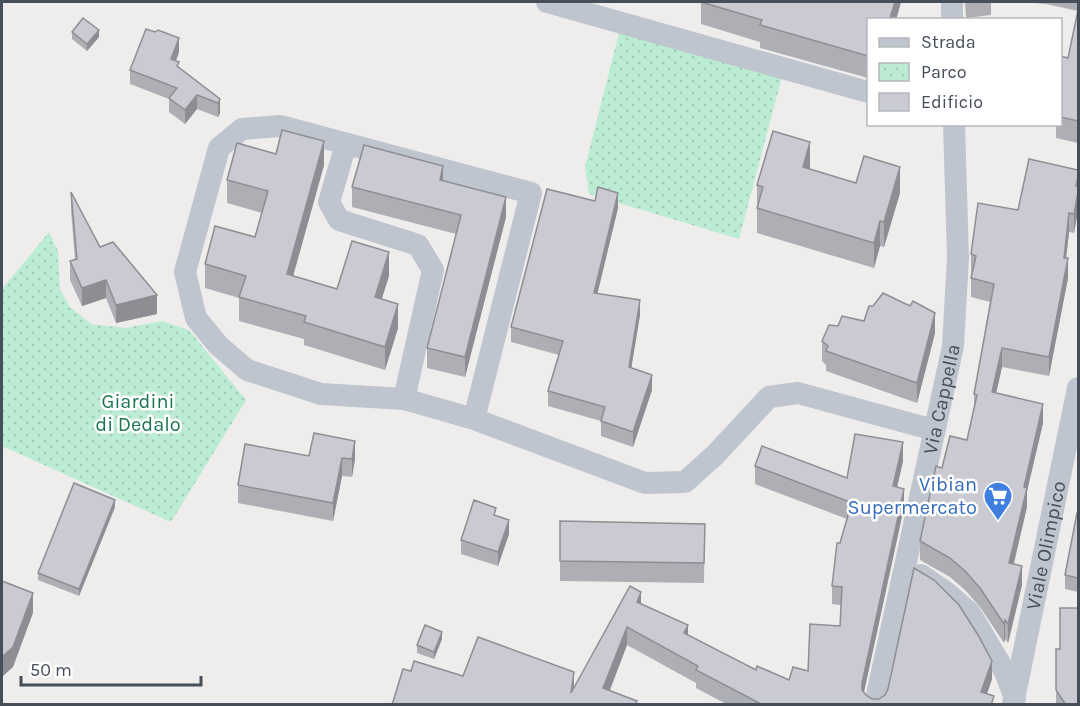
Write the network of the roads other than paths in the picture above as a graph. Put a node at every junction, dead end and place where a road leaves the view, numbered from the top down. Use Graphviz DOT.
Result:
graph roads {
  1 [pos="547,2"];
  2 [pos="952,2"];
  3 [pos="952,18"];
  4 [pos="867,92"];
  5 [pos="954,126"];
  6 [pos="346,144"];
  7 [pos="1078,388"];
  8 [pos="404,399"];
  9 [pos="474,419"];
  10 [pos="934,430"];
  11 [pos="904,569"];
  12 [pos="1016,702"];
  13 [pos="875,705"];
  1 -- 4 [label="street"];
  2 -- 3 [label="street"];
  5 -- 10 [label="street, Via Cappella"];
  6 -- 8 [label="street"];
  6 -- 8 [label="street"];
  6 -- 9 [label="street"];
  7 -- 12 [label="street, Viale Olimpico"];
  8 -- 9 [label="street"];
  9 -- 10 [label="street"];
  10 -- 11 [label="street, Via Cappella"];
  11 -- 12 [label="street"];
  11 -- 13 [label="street, Via Cappella"];
}
